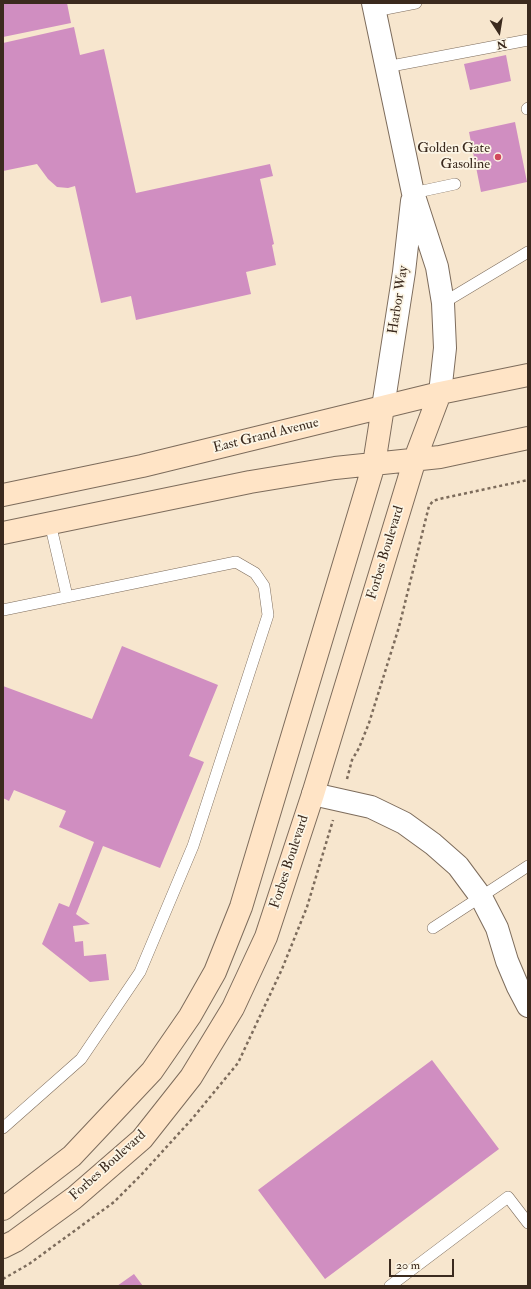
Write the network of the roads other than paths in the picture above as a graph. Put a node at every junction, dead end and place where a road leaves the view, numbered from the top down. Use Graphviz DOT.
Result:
graph roads {
  1 [pos="416,3"];
  2 [pos="374,7"];
  3 [pos="528,40"];
  4 [pos="386,66"];
  5 [pos="455,184"];
  6 [pos="413,194"];
  7 [pos="528,252"];
  8 [pos="443,303"];
  9 [pos="528,375"];
  10 [pos="440,393"];
  11 [pos="382,407"];
  12 [pos="528,438"];
  13 [pos="416,459"];
  14 [pos="374,464"];
  15 [pos="3,495"];
  16 [pos="50,523"];
  17 [pos="3,533"];
  18 [pos="67,596"];
  19 [pos="3,610"];
  20 [pos="313,794"];
  21 [pos="528,866"];
  22 [pos="481,897"];
  23 [pos="433,928"];
  24 [pos="528,1006"];
  25 [pos="3,1128"];
  26 [pos="3,1209"];
  27 [pos="528,1223"];
  28 [pos="3,1247"];
  29 [pos="390,1286"];
  1 -- 2 [label="lane"];
  2 -- 4 [label="street, Harbor Way"];
  3 -- 4 [label="lane"];
  4 -- 6 [label="street, Harbor Way"];
  5 -- 6 [label="lane"];
  6 -- 8 [label="street, Harbor Way"];
  6 -- 11 [label="street, Harbor Way"];
  7 -- 8 [label="lane"];
  8 -- 10 [label="street, Harbor Way"];
  9 -- 10 [label="main road, East Grand Avenue"];
  10 -- 11 [label="main road, East Grand Avenue"];
  10 -- 13 [label="main road, Forbes Boulevard"];
  11 -- 14 [label="main road"];
  11 -- 15 [label="main road, East Grand Avenue"];
  12 -- 13 [label="main road"];
  13 -- 14 [label="main road"];
  13 -- 20 [label="main road, Forbes Boulevard"];
  14 -- 16 [label="main road"];
  14 -- 26 [label="main road"];
  16 -- 17 [label="main road"];
  16 -- 18 [label="lane"];
  18 -- 19 [label="lane"];
  18 -- 25 [label="lane"];
  20 -- 22 [label="street"];
  20 -- 28 [label="main road, Forbes Boulevard"];
  21 -- 22 [label="lane"];
  22 -- 23 [label="lane"];
  22 -- 24 [label="street"];
  27 -- 29 [label="lane"];
}
